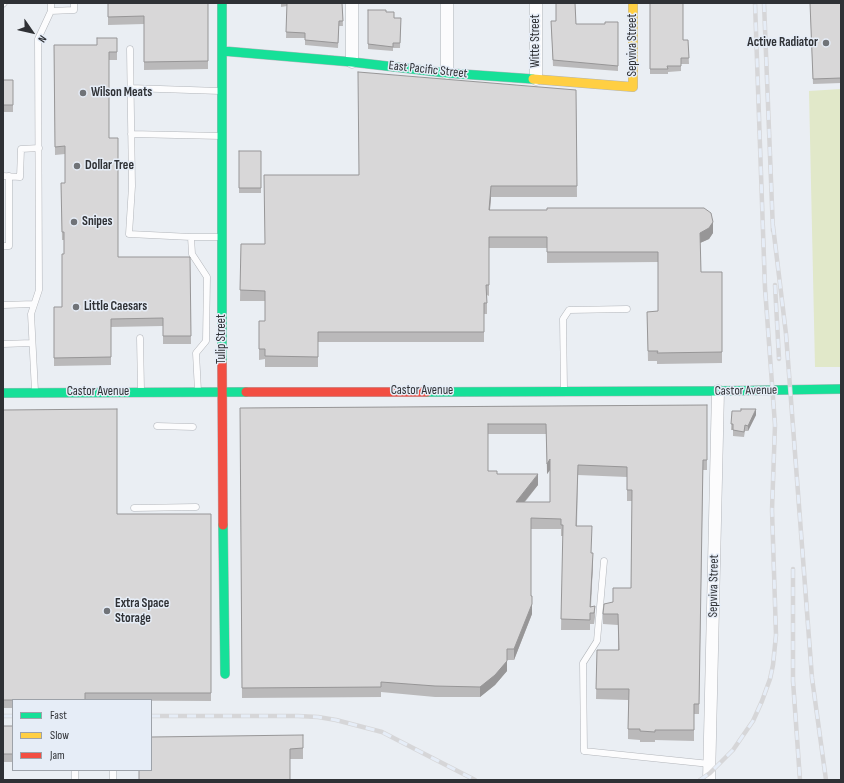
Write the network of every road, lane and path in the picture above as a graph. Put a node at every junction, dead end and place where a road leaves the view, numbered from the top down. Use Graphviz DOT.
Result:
graph roads {
  1 [pos="51,3"];
  2 [pos="74,3"];
  3 [pos="222,3"];
  4 [pos="352,3"];
  5 [pos="446,3"];
  6 [pos="536,3"];
  7 [pos="633,3"];
  8 [pos="51,11"];
  9 [pos="130,49"];
  10 [pos="223,51"];
  11 [pos="352,62"];
  12 [pos="447,73"];
  13 [pos="536,79"];
  14 [pos="633,87"];
  15 [pos="130,88"];
  16 [pos="223,90"];
  17 [pos="130,134"];
  18 [pos="223,136"];
  19 [pos="39,148"];
  20 [pos="6,176"];
  21 [pos="191,237"];
  22 [pos="221,237"];
  23 [pos="3,246"];
  24 [pos="34,304"];
  25 [pos="3,305"];
  26 [pos="627,309"];
  27 [pos="140,338"];
  28 [pos="32,343"];
  29 [pos="3,344"];
  30 [pos="841,389"];
  31 [pos="222,391"];
  32 [pos="36,392"];
  33 [pos="142,392"];
  34 [pos="198,392"];
  35 [pos="564,392"];
  36 [pos="718,392"];
  37 [pos="3,393"];
  38 [pos="157,426"];
  39 [pos="194,427"];
  40 [pos="196,507"];
  41 [pos="134,508"];
  42 [pos="604,561"];
  43 [pos="226,674"];
  44 [pos="710,764"];
  45 [pos="709,780"];
  1 -- 8 [label="lane"];
  2 -- 8 [label="lane"];
  3 -- 10 [label="street, Tulip Street"];
  4 -- 11 [label="street"];
  5 -- 12 [label="street"];
  6 -- 13 [label="street, Witte Street"];
  7 -- 14 [label="street, Sepviva Street"];
  8 -- 19 [label="lane"];
  9 -- 15 [label="lane"];
  10 -- 11 [label="street, East Pacific Street"];
  10 -- 16 [label="street, Tulip Street"];
  11 -- 12 [label="street, East Pacific Street"];
  12 -- 13 [label="street, East Pacific Street"];
  13 -- 14 [label="street, East Pacific Street"];
  15 -- 16 [label="lane"];
  15 -- 17 [label="lane"];
  16 -- 18 [label="street, Tulip Street"];
  17 -- 18 [label="lane"];
  17 -- 21 [label="lane"];
  18 -- 22 [label="street, Tulip Street"];
  19 -- 20 [label="lane"];
  19 -- 24 [label="lane"];
  20 -- 23 [label="lane"];
  21 -- 22 [label="lane"];
  21 -- 34 [label="lane"];
  22 -- 31 [label="street, Tulip Street"];
  24 -- 25 [label="lane"];
  24 -- 28 [label="lane"];
  26 -- 35 [label="lane"];
  27 -- 33 [label="lane"];
  28 -- 29 [label="lane"];
  28 -- 32 [label="lane"];
  30 -- 36 [label="street, Castor Avenue"];
  31 -- 34 [label="street, Castor Avenue"];
  31 -- 35 [label="street, Castor Avenue"];
  31 -- 43 [label="street, Tulip Street"];
  32 -- 33 [label="street, Castor Avenue"];
  32 -- 37 [label="street, Castor Avenue"];
  33 -- 34 [label="street, Castor Avenue"];
  35 -- 36 [label="street, Castor Avenue"];
  36 -- 44 [label="street, Sepviva Street"];
  38 -- 39 [label="lane"];
  40 -- 41 [label="lane"];
  42 -- 44 [label="lane"];
  44 -- 45 [label="street, Sepviva Street"];
}
